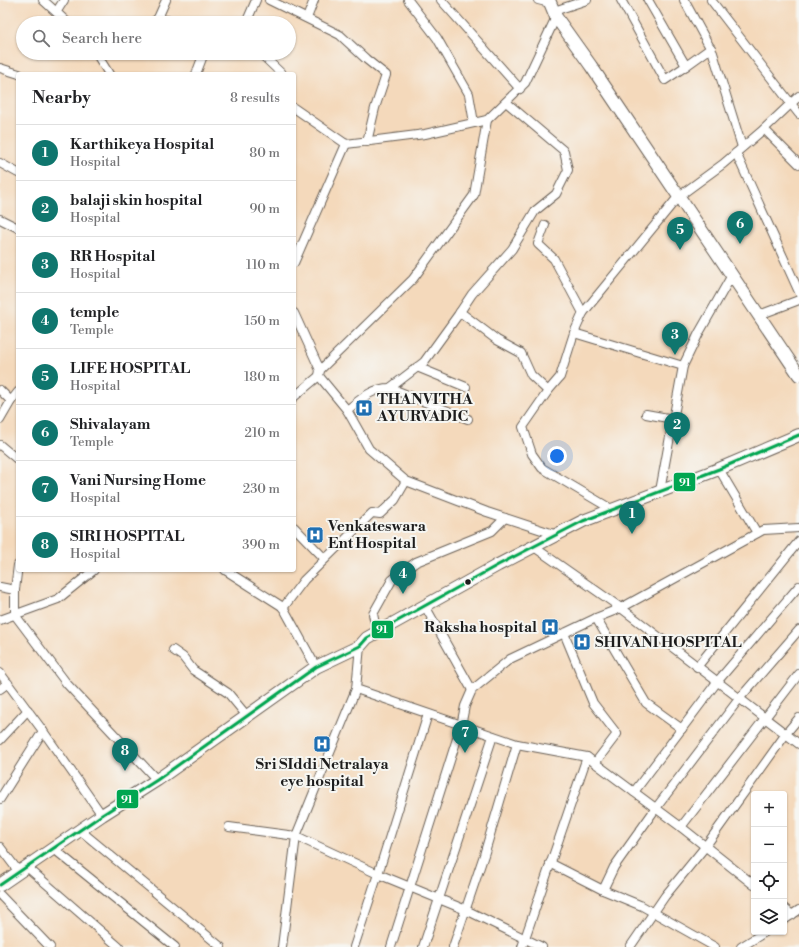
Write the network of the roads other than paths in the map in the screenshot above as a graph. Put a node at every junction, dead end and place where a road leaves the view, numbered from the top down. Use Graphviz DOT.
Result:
graph roads {
  1 [pos="43,0"];
  2 [pos="64,0"];
  3 [pos="166,0"];
  4 [pos="256,0"];
  5 [pos="269,0"];
  6 [pos="314,0"];
  7 [pos="408,0"];
  8 [pos="441,0"];
  9 [pos="538,0"];
  10 [pos="587,0"];
  11 [pos="621,0"];
  12 [pos="648,0"];
  13 [pos="684,0"];
  14 [pos="711,0"];
  15 [pos="552,8"];
  16 [pos="57,11"];
  17 [pos="62,16"];
  18 [pos="157,16"];
  19 [pos="249,16"];
  20 [pos="307,18"];
  21 [pos="711,48"];
  22 [pos="100,60"];
  23 [pos="201,60"];
  24 [pos="267,60"];
  25 [pos="686,66"];
  26 [pos="0,68"];
  27 [pos="108,72"];
  28 [pos="197,72"];
  29 [pos="280,72"];
  30 [pos="16,73"];
  31 [pos="520,89"];
  32 [pos="799,96"];
  33 [pos="506,102"];
  34 [pos="791,104"];
  35 [pos="296,109"];
  36 [pos="799,114"];
  37 [pos="487,120"];
  38 [pos="474,123"];
  39 [pos="764,129"];
  40 [pos="367,142"];
  41 [pos="346,144"];
  42 [pos="739,150"];
  43 [pos="0,163"];
  44 [pos="799,164"];
  45 [pos="16,173"];
  46 [pos="678,197"];
  47 [pos="0,220"];
  48 [pos="545,224"];
  49 [pos="16,227"];
  50 [pos="296,258"];
  51 [pos="732,275"];
  52 [pos="799,292"];
  53 [pos="799,300"];
  54 [pos="460,312"];
  55 [pos="583,313"];
  56 [pos="759,315"];
  57 [pos="296,318"];
  58 [pos="574,333"];
  59 [pos="683,366"];
  60 [pos="417,367"];
  61 [pos="320,373"];
  62 [pos="799,375"];
  63 [pos="466,387"];
  64 [pos="390,388"];
  65 [pos="0,390"];
  66 [pos="548,391"];
  67 [pos="16,395"];
  68 [pos="296,395"];
  69 [pos="11,401"];
  70 [pos="347,409"];
  71 [pos="646,414"];
  72 [pos="468,419"];
  73 [pos="673,419"];
  74 [pos="0,420"];
  75 [pos="799,434"];
  76 [pos="0,444"];
  77 [pos="16,458"];
  78 [pos="720,469"];
  79 [pos="406,481"];
  80 [pos="660,491"];
  81 [pos="612,510"];
  82 [pos="505,518"];
  83 [pos="799,528"];
  84 [pos="296,529"];
  85 [pos="757,533"];
  86 [pos="557,535"];
  87 [pos="799,541"];
  88 [pos="534,546"];
  89 [pos="326,559"];
  90 [pos="17,572"];
  91 [pos="92,572"];
  92 [pos="228,572"];
  93 [pos="799,586"];
  94 [pos="0,587"];
  95 [pos="15,590"];
  96 [pos="425,606"];
  97 [pos="284,608"];
  98 [pos="621,608"];
  99 [pos="15,614"];
  100 [pos="596,618"];
  101 [pos="0,620"];
  102 [pos="799,630"];
  103 [pos="377,633"];
  104 [pos="564,633"];
  105 [pos="360,646"];
  106 [pos="173,650"];
  107 [pos="697,667"];
  108 [pos="316,668"];
  109 [pos="0,673"];
  110 [pos="799,674"];
  111 [pos="8,682"];
  112 [pos="717,682"];
  113 [pos="0,689"];
  114 [pos="356,689"];
  115 [pos="472,690"];
  116 [pos="739,699"];
  117 [pos="28,710"];
  118 [pos="428,714"];
  119 [pos="247,716"];
  120 [pos="764,718"];
  121 [pos="799,718"];
  122 [pos="462,726"];
  123 [pos="682,729"];
  124 [pos="43,731"];
  125 [pos="786,734"];
  126 [pos="493,736"];
  127 [pos="0,740"];
  128 [pos="517,744"];
  129 [pos="799,744"];
  130 [pos="587,757"];
  131 [pos="595,763"];
  132 [pos="157,780"];
  133 [pos="634,792"];
  134 [pos="0,799"];
  135 [pos="656,808"];
  136 [pos="102,815"];
  137 [pos="229,827"];
  138 [pos="681,827"];
  139 [pos="81,831"];
  140 [pos="296,836"];
  141 [pos="705,846"];
  142 [pos="0,847"];
  143 [pos="54,849"];
  144 [pos="550,863"];
  145 [pos="23,870"];
  146 [pos="378,874"];
  147 [pos="751,883"];
  148 [pos="0,885"];
  149 [pos="411,887"];
  150 [pos="603,890"];
  151 [pos="0,895"];
  152 [pos="439,899"];
  153 [pos="787,909"];
  154 [pos="466,910"];
  155 [pos="654,912"];
  156 [pos="797,913"];
  157 [pos="787,918"];
  158 [pos="760,935"];
  159 [pos="523,943"];
  160 [pos="50,947"];
  161 [pos="119,947"];
  162 [pos="174,947"];
  163 [pos="221,947"];
  164 [pos="282,947"];
  165 [pos="354,947"];
  166 [pos="391,947"];
  167 [pos="423,947"];
  168 [pos="453,947"];
  169 [pos="542,947"];
  170 [pos="630,947"];
  171 [pos="715,947"];
  172 [pos="741,947"];
  1 -- 16 [label="street"];
  2 -- 16 [label="street"];
  3 -- 18 [label="street"];
  4 -- 19 [label="street"];
  5 -- 20 [label="street"];
  6 -- 20 [label="street"];
  7 -- 38 [label="street"];
  8 -- 31 [label="street"];
  9 -- 15 [label="street"];
  10 -- 15 [label="street"];
  11 -- 25 [label="street"];
  12 -- 25 [label="street"];
  13 -- 21 [label="street"];
  14 -- 34 [label="street"];
  15 -- 31 [label="street"];
  15 -- 46 [label="main road"];
  16 -- 17 [label="street"];
  20 -- 40 [label="street"];
  21 -- 25 [label="street"];
  21 -- 42 [label="street"];
  22 -- 27 [label="street"];
  23 -- 28 [label="street"];
  24 -- 29 [label="street"];
  26 -- 30 [label="street"];
  31 -- 33 [label="street"];
  32 -- 34 [label="street"];
  33 -- 37 [label="street"];
  33 -- 54 [label="street"];
  34 -- 36 [label="street"];
  34 -- 39 [label="street"];
  35 -- 41 [label="street"];
  37 -- 38 [label="street"];
  37 -- 61 [label="street"];
  38 -- 40 [label="street"];
  39 -- 42 [label="street"];
  39 -- 44 [label="street"];
  40 -- 41 [label="street"];
  41 -- 50 [label="street"];
  42 -- 46 [label="street"];
  42 -- 52 [label="street"];
  43 -- 45 [label="street"];
  46 -- 51 [label="main road"];
  46 -- 55 [label="street"];
  47 -- 49 [label="street"];
  48 -- 55 [label="street"];
  51 -- 56 [label="main road"];
  51 -- 59 [label="street"];
  53 -- 56 [label="street"];
  54 -- 60 [label="street"];
  54 -- 66 [label="street"];
  55 -- 58 [label="street"];
  56 -- 62 [label="main road"];
  57 -- 61 [label="street"];
  58 -- 59 [label="street"];
  58 -- 66 [label="street"];
  59 -- 73 [label="street"];
  60 -- 63 [label="street"];
  60 -- 64 [label="street"];
  61 -- 68 [label="street"];
  61 -- 70 [label="street"];
  64 -- 70 [label="street"];
  64 -- 72 [label="street"];
  65 -- 69 [label="street"];
  66 -- 81 [label="street"];
  67 -- 69 [label="street"];
  69 -- 74 [label="street"];
  70 -- 79 [label="street"];
  71 -- 73 [label="street"];
  73 -- 80 [label="street"];
  75 -- 78 [label="main road"];
  76 -- 77 [label="street"];
  78 -- 80 [label="main road"];
  78 -- 85 [label="street"];
  79 -- 82 [label="street"];
  79 -- 89 [label="street"];
  80 -- 81 [label="main road"];
  81 -- 86 [label="main road"];
  82 -- 86 [label="street"];
  82 -- 103 [label="street"];
  83 -- 85 [label="street"];
  84 -- 89 [label="street"];
  85 -- 98 [label="street"];
  86 -- 88 [label="main road"];
  87 -- 107 [label="street"];
  88 -- 96 [label="main road"];
  88 -- 98 [label="street"];
  89 -- 97 [label="street"];
  90 -- 95 [label="street"];
  91 -- 99 [label="street"];
  92 -- 97 [label="street"];
  93 -- 112 [label="street"];
  94 -- 95 [label="street"];
  95 -- 99 [label="street"];
  96 -- 103 [label="main road"];
  96 -- 115 [label="street"];
  97 -- 108 [label="street"];
  98 -- 100 [label="street"];
  98 -- 107 [label="street"];
  99 -- 101 [label="street"];
  99 -- 132 [label="street"];
  100 -- 104 [label="street"];
  100 -- 123 [label="street"];
  102 -- 116 [label="street"];
  103 -- 105 [label="main road"];
  104 -- 115 [label="street"];
  104 -- 131 [label="street"];
  105 -- 108 [label="main road"];
  105 -- 114 [label="street"];
  106 -- 119 [label="street"];
  107 -- 112 [label="street"];
  108 -- 119 [label="main road"];
  109 -- 111 [label="street"];
  110 -- 120 [label="street"];
  111 -- 113 [label="street"];
  111 -- 117 [label="street"];
  112 -- 116 [label="street"];
  112 -- 123 [label="street"];
  114 -- 118 [label="street"];
  114 -- 140 [label="street"];
  115 -- 122 [label="street"];
  116 -- 120 [label="street"];
  116 -- 135 [label="street"];
  117 -- 124 [label="street"];
  117 -- 127 [label="street"];
  118 -- 122 [label="street"];
  118 -- 146 [label="street"];
  119 -- 132 [label="main road"];
  120 -- 125 [label="street"];
  120 -- 138 [label="street"];
  121 -- 125 [label="street"];
  122 -- 126 [label="street"];
  122 -- 149 [label="street"];
  123 -- 133 [label="street"];
  124 -- 134 [label="street"];
  124 -- 136 [label="street"];
  125 -- 129 [label="street"];
  125 -- 141 [label="street"];
  126 -- 128 [label="street"];
  126 -- 152 [label="street"];
  128 -- 130 [label="street"];
  128 -- 154 [label="street"];
  130 -- 131 [label="street"];
  130 -- 144 [label="street"];
  131 -- 133 [label="street"];
  132 -- 136 [label="main road"];
  133 -- 135 [label="street"];
  135 -- 138 [label="street"];
  135 -- 150 [label="street"];
  136 -- 139 [label="main road"];
  137 -- 140 [label="street"];
  138 -- 141 [label="street"];
  139 -- 143 [label="main road"];
  139 -- 163 [label="street"];
  140 -- 146 [label="street"];
  140 -- 164 [label="street"];
  141 -- 147 [label="street"];
  141 -- 155 [label="street"];
  142 -- 145 [label="street"];
  143 -- 145 [label="main road"];
  143 -- 162 [label="street"];
  144 -- 150 [label="street"];
  144 -- 159 [label="street"];
  145 -- 148 [label="main road"];
  145 -- 161 [label="street"];
  146 -- 149 [label="street"];
  146 -- 165 [label="street"];
  149 -- 152 [label="street"];
  149 -- 166 [label="street"];
  150 -- 155 [label="street"];
  151 -- 160 [label="street"];
  152 -- 154 [label="street"];
  152 -- 167 [label="street"];
  153 -- 156 [label="street"];
  154 -- 159 [label="street"];
  154 -- 168 [label="street"];
  155 -- 170 [label="street"];
  155 -- 171 [label="street"];
  156 -- 157 [label="street"];
  158 -- 172 [label="street"];
  159 -- 169 [label="street"];
}
